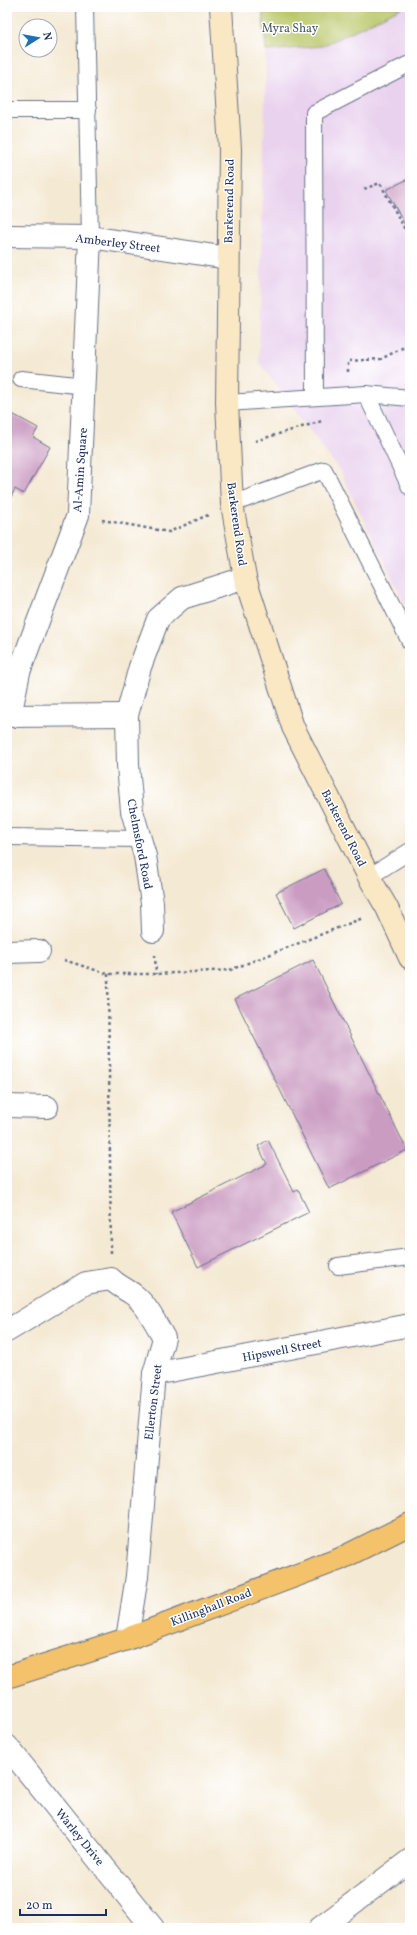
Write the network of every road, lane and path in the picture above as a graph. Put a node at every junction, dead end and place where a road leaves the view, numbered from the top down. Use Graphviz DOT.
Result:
graph roads {
  1 [pos="85,7"];
  2 [pos="222,7"];
  3 [pos="407,65"];
  4 [pos="7,110"];
  5 [pos="88,110"];
  6 [pos="364,189"];
  7 [pos="7,236"];
  8 [pos="90,237"];
  9 [pos="410,239"];
  10 [pos="228,258"];
  11 [pos="21,379"];
  12 [pos="85,386"];
  13 [pos="366,394"];
  14 [pos="315,397"];
  15 [pos="410,398"];
  16 [pos="226,403"];
  17 [pos="410,487"];
  18 [pos="232,504"];
  19 [pos="78,515"];
  20 [pos="244,578"];
  21 [pos="410,642"];
  22 [pos="127,715"];
  23 [pos="9,716"];
  24 [pos="7,837"];
  25 [pos="140,839"];
  26 [pos="410,851"];
  27 [pos="368,877"];
  28 [pos="387,908"];
  29 [pos="153,931"];
  30 [pos="39,951"];
  31 [pos="7,952"];
  32 [pos="410,958"];
  33 [pos="108,974"];
  34 [pos="7,1106"];
  35 [pos="47,1107"];
  36 [pos="410,1257"];
  37 [pos="338,1266"];
  38 [pos="111,1279"];
  39 [pos="410,1325"];
  40 [pos="7,1331"];
  41 [pos="154,1374"];
  42 [pos="410,1524"];
  43 [pos="127,1639"];
  44 [pos="7,1677"];
  45 [pos="7,1746"];
  46 [pos="410,1860"];
  47 [pos="153,1928"];
  48 [pos="320,1928"];
  1 -- 5 [label="lane"];
  2 -- 10 [label="main road, Barkerend Road"];
  3 -- 14 [label="lane"];
  4 -- 5 [label="lane"];
  5 -- 8 [label="lane"];
  6 -- 9 [label="path"];
  7 -- 8 [label="street, Amberley Street"];
  8 -- 10 [label="street, Amberley Street"];
  8 -- 12 [label="street, Al-Amin Square"];
  10 -- 16 [label="main road, Barkerend Road"];
  11 -- 12 [label="lane"];
  12 -- 19 [label="street, Al-Amin Square"];
  13 -- 14 [label="lane"];
  13 -- 15 [label="lane"];
  13 -- 17 [label="lane"];
  14 -- 16 [label="lane"];
  16 -- 18 [label="main road, Barkerend Road"];
  18 -- 19 [label="path"];
  18 -- 20 [label="main road, Barkerend Road"];
  18 -- 21 [label="lane"];
  19 -- 23 [label="street, Al-Amin Square"];
  20 -- 22 [label="street, Chelmsford Road"];
  20 -- 27 [label="main road, Barkerend Road"];
  22 -- 23 [label="street"];
  22 -- 25 [label="street, Chelmsford Road"];
  24 -- 25 [label="lane"];
  25 -- 29 [label="street, Chelmsford Road"];
  26 -- 27 [label="lane"];
  27 -- 28 [label="main road, Barkerend Road"];
  28 -- 32 [label="main road, Barkerend Road"];
  28 -- 33 [label="path"];
  30 -- 31 [label="street"];
  30 -- 33 [label="path"];
  33 -- 38 [label="path"];
  34 -- 35 [label="street"];
  36 -- 37 [label="lane"];
  38 -- 40 [label="street"];
  38 -- 41 [label="street, Ellerton Street"];
  39 -- 41 [label="street, Hipswell Street"];
  41 -- 43 [label="street, Ellerton Street"];
  42 -- 43 [label="highway, Killinghall Road"];
  43 -- 44 [label="highway, Killinghall Road"];
  45 -- 47 [label="street, Warley Drive"];
  46 -- 48 [label="street"];
}
